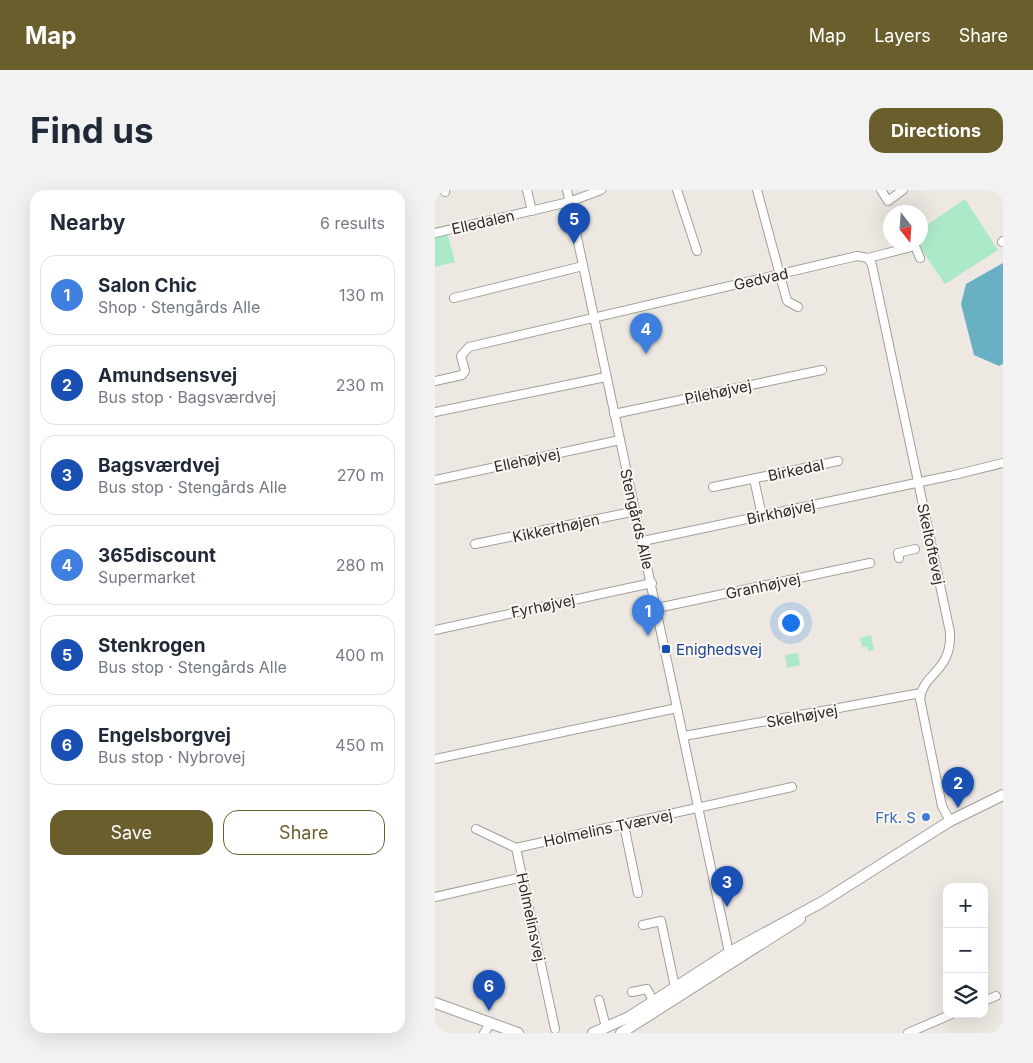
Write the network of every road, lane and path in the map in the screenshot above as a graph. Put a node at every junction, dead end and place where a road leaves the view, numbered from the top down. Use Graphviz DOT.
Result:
graph roads {
  1 [pos="527,190"];
  2 [pos="567,190"];
  3 [pos="601,190"];
  4 [pos="677,190"];
  5 [pos="757,190"];
  6 [pos="881,190"];
  7 [pos="903,190"];
  8 [pos="569,202"];
  9 [pos="532,211"];
  10 [pos="435,233"];
  11 [pos="697,251"];
  12 [pos="868,258"];
  13 [pos="920,258"];
  14 [pos="583,266"];
  15 [pos="779,275"];
  16 [pos="454,298"];
  17 [pos="798,307"];
  18 [pos="594,316"];
  19 [pos="822,370"];
  20 [pos="606,377"];
  21 [pos="435,381"];
  22 [pos="435,412"];
  23 [pos="614,414"];
  24 [pos="620,440"];
  25 [pos="838,462"];
  26 [pos="1003,463"];
  27 [pos="754,479"];
  28 [pos="435,480"];
  29 [pos="918,482"];
  30 [pos="713,487"];
  31 [pos="636,511"];
  32 [pos="762,516"];
  33 [pos="643,541"];
  34 [pos="475,544"];
  35 [pos="915,550"];
  36 [pos="898,553"];
  37 [pos="870,563"];
  38 [pos="652,583"];
  39 [pos="657,608"];
  40 [pos="435,630"];
  41 [pos="921,693"];
  42 [pos="677,708"];
  43 [pos="684,736"];
  44 [pos="435,759"];
  45 [pos="792,787"];
  46 [pos="1003,795"];
  47 [pos="699,808"];
  48 [pos="950,821"];
  49 [pos="624,824"];
  50 [pos="476,829"];
  51 [pos="516,848"];
  52 [pos="523,877"];
  53 [pos="639,893"];
  54 [pos="435,897"];
  55 [pos="643,925"];
  56 [pos="733,956"];
  57 [pos="675,987"];
  58 [pos="633,992"];
  59 [pos="996,996"];
  60 [pos="988,999"];
  61 [pos="599,1000"];
  62 [pos="653,1001"];
  63 [pos="435,1002"];
  64 [pos="943,1018"];
  65 [pos="606,1027"];
  66 [pos="487,1028"];
  67 [pos="555,1029"];
  68 [pos="508,1032"];
  69 [pos="518,1033"];
  70 [pos="593,1033"];
  71 [pos="621,1033"];
  72 [pos="908,1033"];
  1 -- 9 [label="street, Elledalen"];
  2 -- 8 [label="street, Stengårds Alle"];
  3 -- 8 [label="street, Elledalen"];
  4 -- 11 [label="street"];
  5 -- 15 [label="street"];
  6 -- 7 [label="street"];
  8 -- 9 [label="street, Elledalen"];
  8 -- 14 [label="street, Stengårds Alle"];
  9 -- 10 [label="street, Elledalen"];
  12 -- 13 [label="street, Gedvad"];
  12 -- 15 [label="street, Gedvad"];
  12 -- 29 [label="street, Skeltoftevej"];
  14 -- 16 [label="street"];
  14 -- 18 [label="street, Stengårds Alle"];
  15 -- 17 [label="street"];
  15 -- 18 [label="street, Gedvad"];
  18 -- 20 [label="street, Stengårds Alle"];
  18 -- 21 [label="street"];
  19 -- 23 [label="street, Pilehøjvej"];
  20 -- 22 [label="street"];
  20 -- 23 [label="street, Stengårds Alle"];
  23 -- 24 [label="street, Stengårds Alle"];
  24 -- 28 [label="street, Ellehøjvej"];
  24 -- 31 [label="street, Stengårds Alle"];
  25 -- 27 [label="street, Birkedal"];
  26 -- 29 [label="street, Birkhøjvej"];
  27 -- 30 [label="street, Birkedal"];
  27 -- 32 [label="street, Birkedal"];
  29 -- 32 [label="street, Birkhøjvej"];
  29 -- 41 [label="street, Skeltoftevej"];
  31 -- 33 [label="street, Stengårds Alle"];
  31 -- 34 [label="street, Kikkerthøjen"];
  32 -- 33 [label="street, Birkhøjvej"];
  33 -- 38 [label="street, Stengårds Alle"];
  35 -- 36 [label="street"];
  37 -- 39 [label="street, Granhøjvej"];
  38 -- 39 [label="street, Stengårds Alle"];
  38 -- 40 [label="street, Fyrhøjvej"];
  39 -- 42 [label="street, Stengårds Alle"];
  41 -- 43 [label="street, Skelhøjvej"];
  41 -- 48 [label="street"];
  42 -- 43 [label="street, Stengårds Alle"];
  42 -- 44 [label="street"];
  43 -- 47 [label="street, Stengårds Alle"];
  45 -- 47 [label="street"];
  46 -- 48 [label="main road"];
  47 -- 49 [label="street, Holmelins Tværvej"];
  47 -- 56 [label="street, Stengårds Alle"];
  48 -- 56 [label="main road"];
  49 -- 51 [label="street, Holmelins Tværvej"];
  49 -- 53 [label="street"];
  50 -- 51 [label="street"];
  51 -- 52 [label="street, Holmelinsvej"];
  52 -- 54 [label="street"];
  52 -- 67 [label="street, Holmelinsvej"];
  55 -- 57 [label="street"];
  56 -- 57 [label="main road"];
  56 -- 71 [label="main road"];
  57 -- 62 [label="main road"];
  58 -- 62 [label="street"];
  59 -- 60 [label="street"];
  61 -- 65 [label="street"];
  62 -- 65 [label="main road"];
  63 -- 66 [label="main road"];
  64 -- 72 [label="street"];
  65 -- 70 [label="main road"];
  66 -- 68 [label="main road"];
  68 -- 69 [label="main road"];
}
